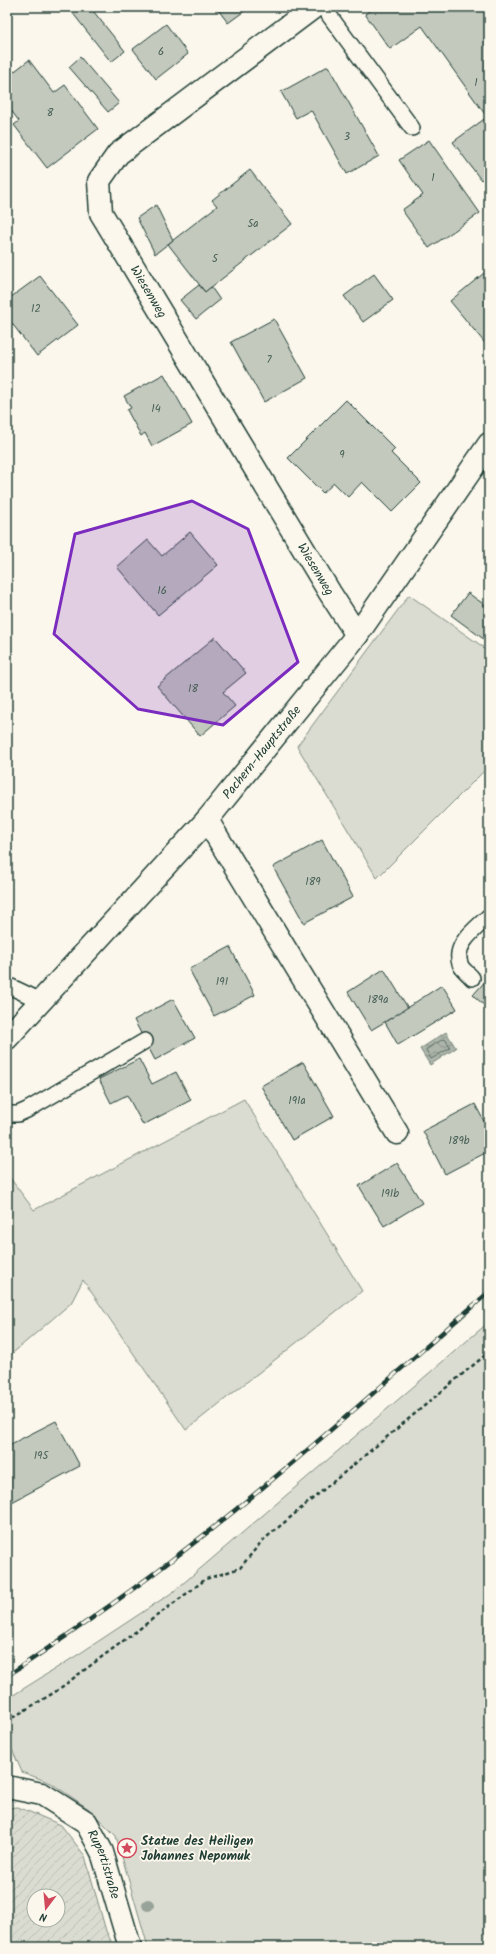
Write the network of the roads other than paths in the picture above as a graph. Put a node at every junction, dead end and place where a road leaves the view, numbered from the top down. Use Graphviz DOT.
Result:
graph roads {
  1 [pos="314,7"];
  2 [pos="323,7"];
  3 [pos="412,128"];
  4 [pos="489,444"];
  5 [pos="357,635"];
  6 [pos="207,820"];
  7 [pos="489,916"];
  8 [pos="472,978"];
  9 [pos="7,985"];
  10 [pos="41,1001"];
  11 [pos="7,1038"];
  12 [pos="145,1041"];
  13 [pos="7,1114"];
  14 [pos="397,1133"];
  15 [pos="7,1787"];
  16 [pos="130,1947"];
  1 -- 5 [label="street, Wiesenweg"];
  2 -- 3 [label="lane"];
  4 -- 5 [label="street, Pachern-Hauptstraße"];
  5 -- 6 [label="street, Pachern-Hauptstraße"];
  6 -- 10 [label="street, Pachern-Hauptstraße"];
  6 -- 14 [label="street"];
  7 -- 8 [label="lane"];
  9 -- 10 [label="lane"];
  10 -- 11 [label="street, Pachern-Hauptstraße"];
  12 -- 13 [label="lane"];
  15 -- 16 [label="street, Rupertistraße"];
}
